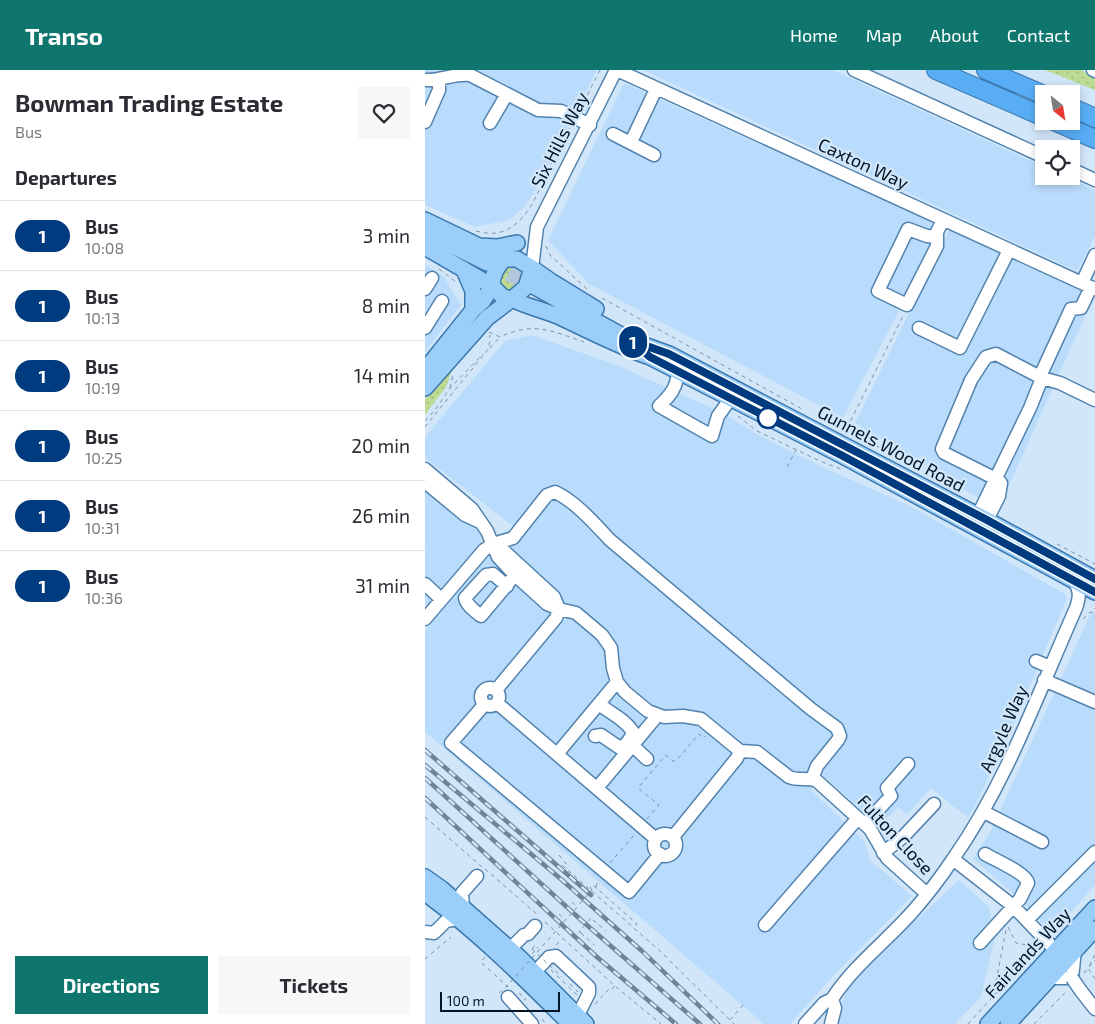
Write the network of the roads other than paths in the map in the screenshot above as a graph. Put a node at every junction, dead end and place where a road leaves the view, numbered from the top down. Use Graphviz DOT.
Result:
graph roads {
  1 [pos="617,70"];
  2 [pos="854,70"];
  3 [pos="936,70"];
  4 [pos="986,70"];
  5 [pos="446,75"];
  6 [pos="425,80"];
  7 [pos="657,89"];
  8 [pos="1035,91"];
  9 [pos="507,94"];
  10 [pos="429,104"];
  11 [pos="1080,111"];
  12 [pos="1035,113"];
  13 [pos="1095,118"];
  14 [pos="425,122"];
  15 [pos="490,123"];
  16 [pos="590,125"];
  17 [pos="1074,130"];
  18 [pos="613,134"];
  19 [pos="1095,139"];
  20 [pos="631,142"];
  21 [pos="1035,153"];
  22 [pos="655,154"];
  23 [pos="1080,174"];
  24 [pos="1095,180"];
  25 [pos="425,220"];
  26 [pos="943,220"];
  27 [pos="537,227"];
  28 [pos="425,232"];
  29 [pos="937,237"];
  30 [pos="517,243"];
  31 [pos="479,246"];
  32 [pos="425,247"];
  33 [pos="1009,250"];
  34 [pos="1095,255"];
  35 [pos="504,259"];
  36 [pos="487,263"];
  37 [pos="532,268"];
  38 [pos="459,275"];
  39 [pos="432,278"];
  40 [pos="492,286"];
  41 [pos="535,287"];
  42 [pos="1089,287"];
  43 [pos="425,289"];
  44 [pos="512,299"];
  45 [pos="442,301"];
  46 [pos="473,310"];
  47 [pos="425,328"];
  48 [pos="919,328"];
  49 [pos="630,340"];
  50 [pos="669,354"];
  51 [pos="650,357"];
  52 [pos="425,370"];
  53 [pos="678,371"];
  54 [pos="1042,378"];
  55 [pos="425,388"];
  56 [pos="1095,400"];
  57 [pos="729,403"];
  58 [pos="425,469"];
  59 [pos="996,479"];
  60 [pos="425,482"];
  61 [pos="983,518"];
  62 [pos="480,522"];
  63 [pos="493,544"];
  64 [pos="515,575"];
  65 [pos="1095,579"];
  66 [pos="1074,581"];
  67 [pos="425,584"];
  68 [pos="507,586"];
  69 [pos="1095,592"];
  70 [pos="441,599"];
  71 [pos="1095,605"];
  72 [pos="1076,608"];
  73 [pos="559,609"];
  74 [pos="425,619"];
  75 [pos="1036,661"];
  76 [pos="1050,666"];
  77 [pos="1044,680"];
  78 [pos="617,682"];
  79 [pos="1095,702"];
  80 [pos="490,704"];
  81 [pos="599,704"];
  82 [pos="657,716"];
  83 [pos="595,736"];
  84 [pos="633,746"];
  85 [pos="740,751"];
  86 [pos="557,754"];
  87 [pos="647,759"];
  88 [pos="908,764"];
  89 [pos="813,779"];
  90 [pos="597,788"];
  91 [pos="934,804"];
  92 [pos="985,812"];
  93 [pos="861,821"];
  94 [pos="673,837"];
  95 [pos="656,839"];
  96 [pos="1042,842"];
  97 [pos="1095,852"];
  98 [pos="883,853"];
  99 [pos="660,854"];
  100 [pos="985,854"];
  101 [pos="953,859"];
  102 [pos="477,876"];
  103 [pos="425,877"];
  104 [pos="425,892"];
  105 [pos="927,894"];
  106 [pos="461,906"];
  107 [pos="1013,906"];
  108 [pos="1095,908"];
  109 [pos="1027,920"];
  110 [pos="765,925"];
  111 [pos="535,926"];
  112 [pos="1095,929"];
  113 [pos="425,932"];
  114 [pos="980,943"];
  115 [pos="510,949"];
  116 [pos="1075,950"];
  117 [pos="1056,951"];
  118 [pos="535,972"];
  119 [pos="1050,978"];
  120 [pos="1077,983"];
  121 [pos="504,995"];
  122 [pos="832,999"];
  123 [pos="1095,1009"];
  124 [pos="578,1021"];
  125 [pos="532,1024"];
  126 [pos="805,1024"];
  127 [pos="831,1024"];
  128 [pos="988,1024"];
  129 [pos="1008,1024"];
  1 -- 7 [label="street, Caxton Way"];
  1 -- 16 [label="street, Six Hills Way"];
  2 -- 21 [label="street"];
  3 -- 12 [label="highway"];
  4 -- 8 [label="highway"];
  5 -- 6 [label="street"];
  5 -- 9 [label="street"];
  5 -- 10 [label="street"];
  7 -- 20 [label="street"];
  7 -- 26 [label="street, Caxton Way"];
  9 -- 15 [label="street"];
  9 -- 16 [label="street"];
  10 -- 14 [label="street"];
  11 -- 13 [label="highway"];
  16 -- 27 [label="street, Six Hills Way"];
  17 -- 19 [label="highway"];
  18 -- 20 [label="street"];
  20 -- 22 [label="street"];
  23 -- 24 [label="street"];
  25 -- 31 [label="main road, Gunnels Wood Road"];
  26 -- 29 [label="street"];
  26 -- 33 [label="street, Caxton Way"];
  27 -- 30 [label="street, Six Hills Way"];
  27 -- 37 [label="street, Six Hills Way"];
  28 -- 36 [label="main road"];
  29 -- 29 [label="street"];
  30 -- 31 [label="main road"];
  30 -- 35 [label="street, Six Hills Way"];
  31 -- 35 [label="main road, Gunnels Wood Road"];
  32 -- 38 [label="main road, Gunnels Wood Road"];
  33 -- 42 [label="street, Caxton Way"];
  33 -- 48 [label="street"];
  34 -- 42 [label="street"];
  35 -- 37 [label="main road, Gunnels Wood Road"];
  35 -- 40 [label="main road"];
  37 -- 44 [label="main road"];
  37 -- 50 [label="main road, Gunnels Wood Road"];
  38 -- 40 [label="main road, Gunnels Wood Road"];
  38 -- 46 [label="main road"];
  39 -- 43 [label="street"];
  40 -- 44 [label="main road, Gunnels Wood Road"];
  40 -- 46 [label="main road"];
  41 -- 49 [label="main road, Gunnels Wood Road"];
  42 -- 54 [label="street"];
  44 -- 51 [label="main road, Gunnels Wood Road"];
  44 -- 55 [label="main road"];
  45 -- 47 [label="street"];
  46 -- 52 [label="main road"];
  49 -- 50 [label="main road, Gunnels Wood Road"];
  49 -- 51 [label="main road, Gunnels Wood Road"];
  50 -- 61 [label="main road, Gunnels Wood Road"];
  51 -- 53 [label="main road, Gunnels Wood Road"];
  53 -- 57 [label="main road, Gunnels Wood Road"];
  53 -- 57 [label="street"];
  54 -- 56 [label="street"];
  54 -- 59 [label="street"];
  54 -- 59 [label="street"];
  57 -- 66 [label="main road, Gunnels Wood Road"];
  58 -- 62 [label="street"];
  59 -- 61 [label="street"];
  60 -- 62 [label="street"];
  61 -- 65 [label="main road, Gunnels Wood Road"];
  62 -- 63 [label="street"];
  63 -- 64 [label="street"];
  63 -- 70 [label="street"];
  63 -- 73 [label="street"];
  63 -- 89 [label="street"];
  64 -- 68 [label="street"];
  64 -- 73 [label="street"];
  66 -- 69 [label="main road, Gunnels Wood Road"];
  66 -- 72 [label="street, Argyle Way"];
  67 -- 70 [label="street"];
  70 -- 74 [label="street"];
  71 -- 72 [label="street"];
  72 -- 76 [label="street, Argyle Way"];
  73 -- 78 [label="street"];
  73 -- 80 [label="street"];
  75 -- 76 [label="street"];
  76 -- 77 [label="street, Argyle Way"];
  77 -- 79 [label="street"];
  77 -- 92 [label="street, Argyle Way"];
  78 -- 81 [label="street"];
  78 -- 82 [label="street"];
  80 -- 86 [label="street"];
  80 -- 99 [label="street"];
  81 -- 83 [label="street"];
  81 -- 86 [label="street"];
  82 -- 84 [label="street"];
  82 -- 85 [label="street"];
  84 -- 87 [label="street"];
  84 -- 90 [label="street"];
  85 -- 89 [label="street"];
  85 -- 94 [label="street"];
  86 -- 90 [label="street"];
  88 -- 93 [label="street"];
  89 -- 93 [label="street, Fulton Close"];
  90 -- 95 [label="street"];
  91 -- 98 [label="street"];
  92 -- 96 [label="street"];
  92 -- 101 [label="street, Argyle Way"];
  93 -- 98 [label="street, Fulton Close"];
  93 -- 110 [label="street"];
  94 -- 95 [label="street"];
  94 -- 99 [label="street"];
  95 -- 99 [label="street"];
  97 -- 109 [label="street"];
  98 -- 105 [label="street, Fulton Close"];
  100 -- 107 [label="street"];
  101 -- 105 [label="street, Argyle Way"];
  101 -- 107 [label="street"];
  102 -- 106 [label="street"];
  103 -- 106 [label="main road"];
  104 -- 106 [label="main road"];
  105 -- 122 [label="street, Argyle Way"];
  106 -- 113 [label="street"];
  106 -- 115 [label="main road"];
  106 -- 124 [label="main road"];
  107 -- 109 [label="street"];
  107 -- 114 [label="street"];
  108 -- 117 [label="main road, Fairlands Way"];
  109 -- 117 [label="street"];
  111 -- 115 [label="street"];
  112 -- 116 [label="main road, Fairlands Way"];
  115 -- 118 [label="main road"];
  116 -- 119 [label="main road, Fairlands Way"];
  116 -- 120 [label="street"];
  117 -- 128 [label="main road, Fairlands Way"];
  118 -- 124 [label="main road"];
  118 -- 124 [label="street"];
  119 -- 120 [label="street"];
  119 -- 129 [label="main road, Fairlands Way"];
  120 -- 123 [label="street"];
  121 -- 125 [label="street"];
  122 -- 126 [label="street, Argyle Way"];
  122 -- 127 [label="street"];
}
